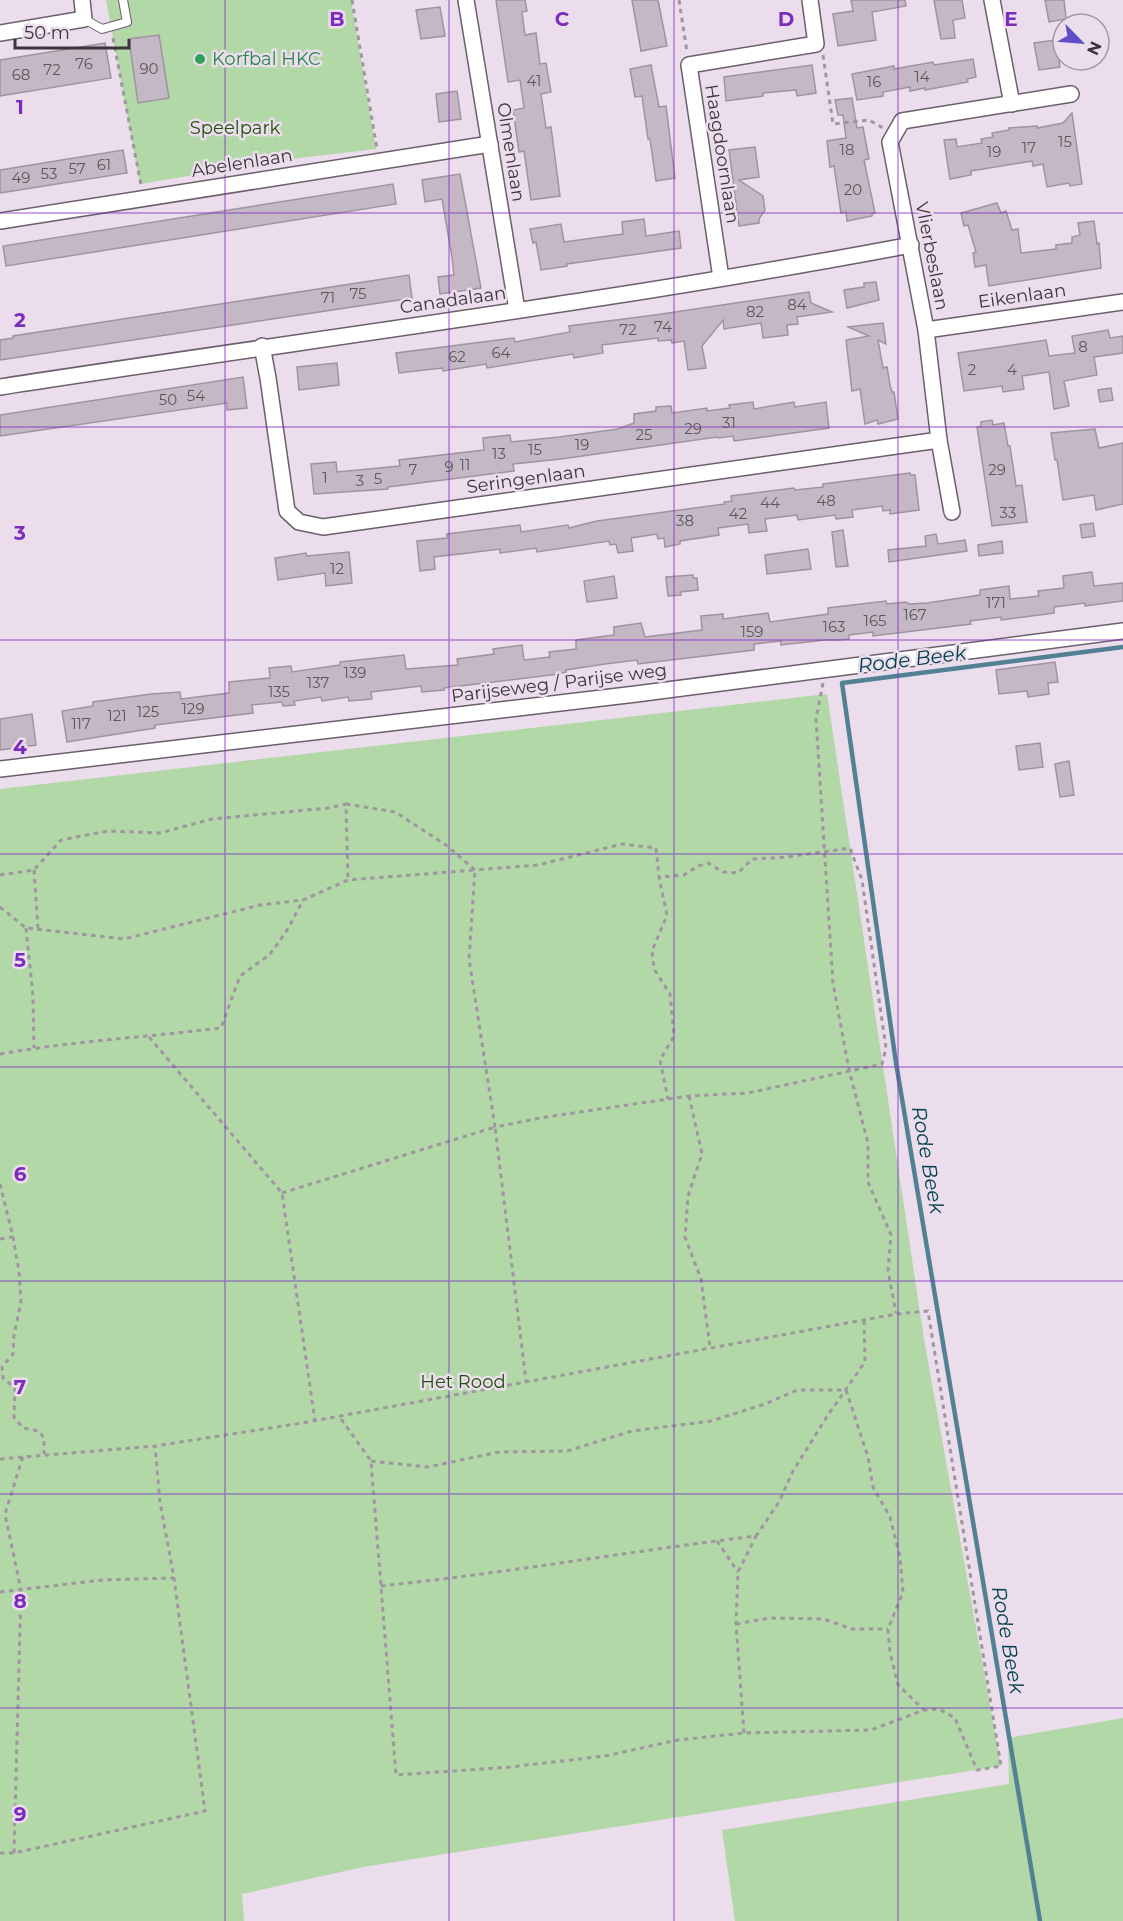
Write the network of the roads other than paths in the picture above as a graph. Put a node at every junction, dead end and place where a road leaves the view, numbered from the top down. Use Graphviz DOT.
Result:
graph roads {
  1 [pos="82,0"];
  2 [pos="123,0"];
  3 [pos="466,0"];
  4 [pos="810,0"];
  5 [pos="992,0"];
  6 [pos="84,19"];
  7 [pos="0,33"];
  8 [pos="1071,94"];
  9 [pos="1012,104"];
  10 [pos="490,144"];
  11 [pos="0,221"];
  12 [pos="911,245"];
  13 [pos="721,278"];
  14 [pos="1123,302"];
  15 [pos="517,310"];
  16 [pos="926,330"];
  17 [pos="262,346"];
  18 [pos="0,387"];
  19 [pos="939,440"];
  20 [pos="952,512"];
  21 [pos="1123,631"];
  22 [pos="0,769"];
  1 -- 6 [label="street"];
  2 -- 6 [label="lane"];
  3 -- 10 [label="street, Olmenlaan"];
  4 -- 13 [label="street, Haagdoornlaan"];
  5 -- 9 [label="street"];
  6 -- 7 [label="street"];
  8 -- 9 [label="street"];
  9 -- 12 [label="street, Vlierbeslaan"];
  10 -- 11 [label="street, Abelenlaan"];
  10 -- 15 [label="street, Olmenlaan"];
  12 -- 13 [label="street, Canadalaan"];
  12 -- 16 [label="street, Vlierbeslaan"];
  13 -- 15 [label="street, Canadalaan"];
  14 -- 16 [label="street, Eikenlaan"];
  15 -- 17 [label="street, Canadalaan"];
  16 -- 19 [label="street, Vlierbeslaan"];
  17 -- 18 [label="street, Canadalaan"];
  17 -- 19 [label="street, Seringenlaan"];
  19 -- 20 [label="street, Vlierbeslaan"];
  21 -- 22 [label="street, Parijseweg / Parijse weg"];
}
